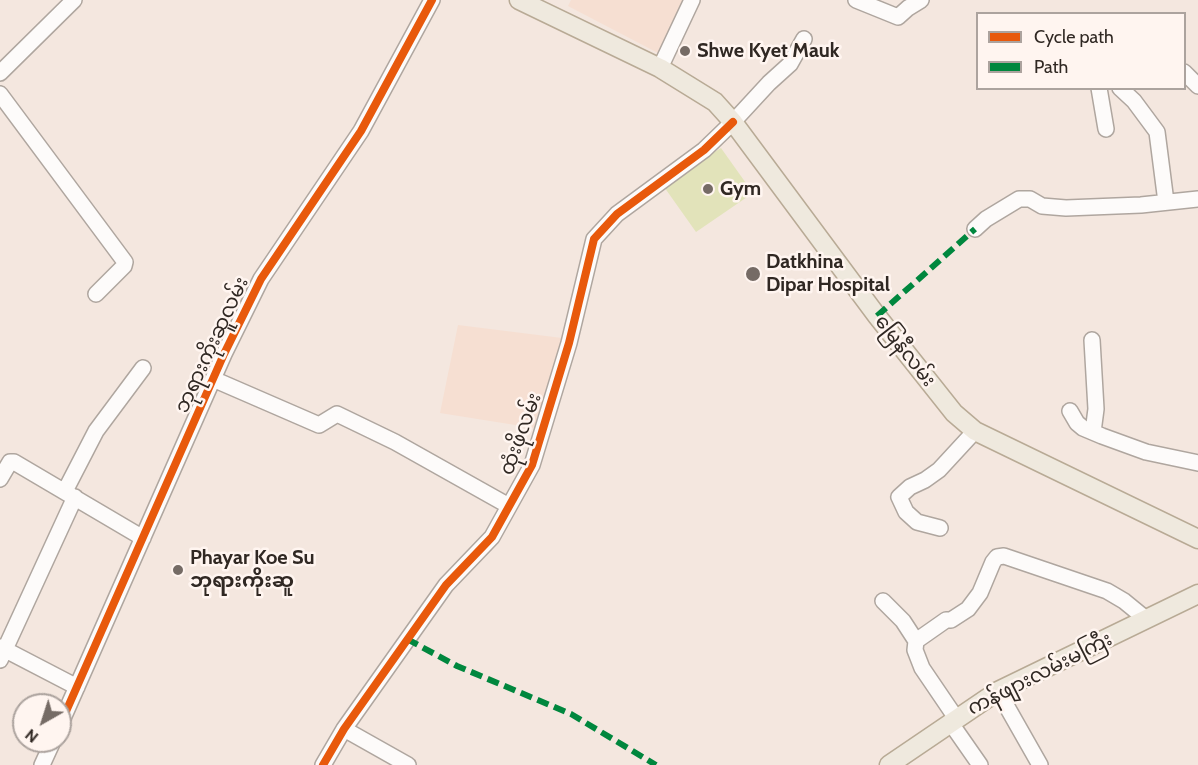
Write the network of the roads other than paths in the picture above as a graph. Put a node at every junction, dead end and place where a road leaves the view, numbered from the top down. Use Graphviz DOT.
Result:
graph roads {
  1 [pos="74,0"];
  2 [pos="432,0"];
  3 [pos="519,0"];
  4 [pos="692,0"];
  5 [pos="856,0"];
  6 [pos="921,0"];
  7 [pos="804,39"];
  8 [pos="1,68"];
  9 [pos="660,68"];
  10 [pos="1186,73"];
  11 [pos="1198,86"];
  12 [pos="1099,90"];
  13 [pos="1122,90"];
  14 [pos="0,94"];
  15 [pos="733,122"];
  16 [pos="1106,129"];
  17 [pos="1198,199"];
  18 [pos="1166,202"];
  19 [pos="975,229"];
  20 [pos="96,294"];
  21 [pos="1092,340"];
  22 [pos="143,368"];
  23 [pos="213,379"];
  24 [pos="1070,411"];
  25 [pos="975,431"];
  26 [pos="1094,432"];
  27 [pos="1198,463"];
  28 [pos="0,479"];
  29 [pos="70,494"];
  30 [pos="509,506"];
  31 [pos="940,528"];
  32 [pos="143,538"];
  33 [pos="1198,539"];
  34 [pos="1198,594"];
  35 [pos="883,601"];
  36 [pos="1146,619"];
  37 [pos="916,641"];
  38 [pos="2,652"];
  39 [pos="77,687"];
  40 [pos="998,691"];
  41 [pos="72,698"];
  42 [pos="953,720"];
  43 [pos="344,729"];
  44 [pos="323,765"];
  45 [pos="408,765"];
  46 [pos="889,765"];
  47 [pos="980,765"];
  48 [pos="1040,765"];
  1 -- 8 [label="street"];
  2 -- 23 [label="street, ဘုရားကိုးဆူလမ်း"];
  3 -- 9 [label="main road, မြေနီလမ်း"];
  4 -- 9 [label="street"];
  5 -- 6 [label="street"];
  7 -- 15 [label="street, ထုံးဖိုလမ်း"];
  9 -- 15 [label="main road, မြေနီလမ်း"];
  10 -- 11 [label="street"];
  12 -- 16 [label="street"];
  13 -- 18 [label="street"];
  14 -- 20 [label="street"];
  15 -- 25 [label="main road, မြေနီလမ်း"];
  15 -- 30 [label="street, ထုံးဖိုလမ်း"];
  17 -- 18 [label="street"];
  18 -- 19 [label="street"];
  21 -- 26 [label="street"];
  22 -- 29 [label="street"];
  23 -- 30 [label="street"];
  23 -- 32 [label="street, ဘုရားကိုးဆူလမ်း"];
  24 -- 26 [label="street"];
  25 -- 31 [label="street"];
  25 -- 33 [label="main road, မြေနီလမ်း"];
  26 -- 27 [label="street"];
  28 -- 29 [label="street"];
  29 -- 32 [label="street"];
  29 -- 38 [label="street"];
  30 -- 43 [label="street, ထုံးဖိုလမ်း"];
  32 -- 39 [label="street, ဘုရားကိုးဆူလမ်း"];
  34 -- 36 [label="main road, ကန်ဖျားလမ်းမကြီး"];
  35 -- 37 [label="street"];
  36 -- 37 [label="street"];
  36 -- 40 [label="main road, ကန်ဖျားလမ်းမကြီး"];
  37 -- 42 [label="street"];
  38 -- 39 [label="street"];
  39 -- 41 [label="street, ဘုရားကိုးဆူလမ်း"];
  40 -- 42 [label="main road, ကန်ဖျားလမ်းမကြီး"];
  40 -- 48 [label="street"];
  42 -- 46 [label="main road, ကန်ဖျားလမ်းမကြီး"];
  42 -- 47 [label="street"];
  43 -- 44 [label="street, ထုံးဖိုလမ်း"];
  43 -- 45 [label="street"];
}
